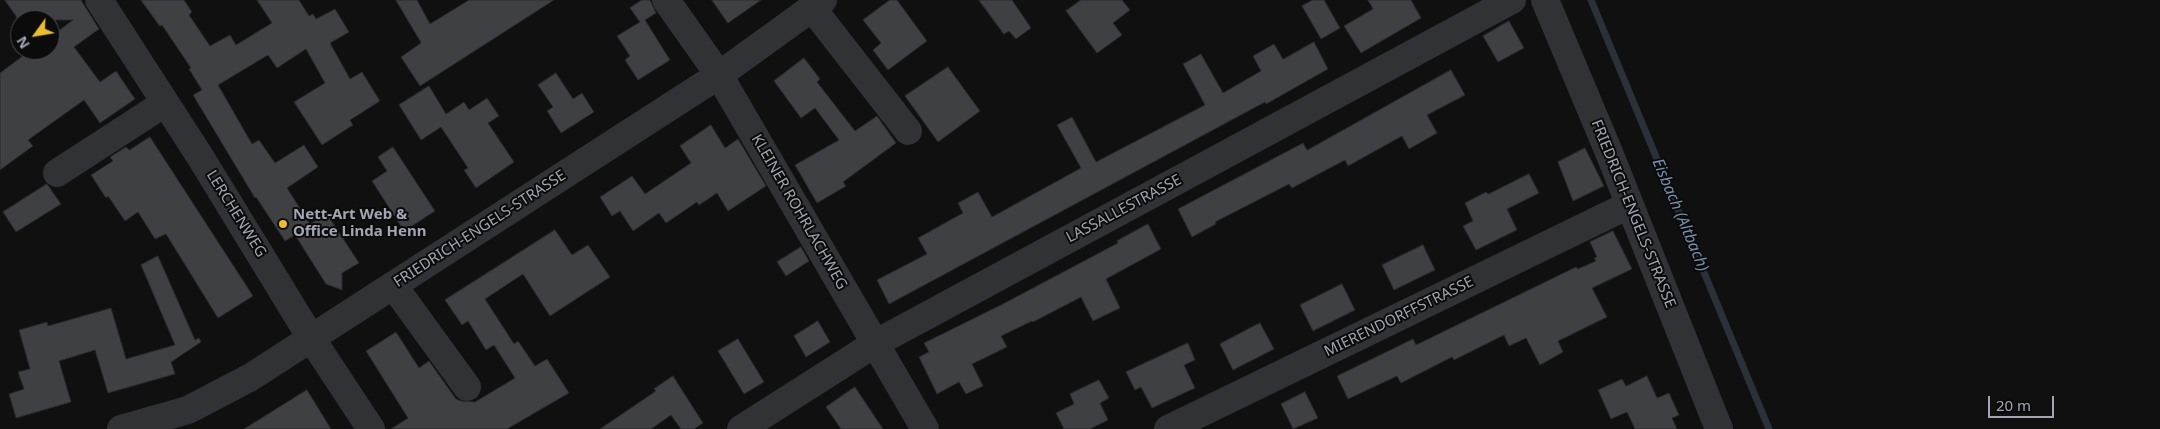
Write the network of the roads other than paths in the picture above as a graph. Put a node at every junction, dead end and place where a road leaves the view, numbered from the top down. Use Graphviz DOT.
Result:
graph roads {
  1 [pos="99,0"];
  2 [pos="666,0"];
  3 [pos="1512,0"];
  4 [pos="1545,0"];
  5 [pos="817,4"];
  6 [pos="719,75"];
  7 [pos="166,103"];
  8 [pos="908,131"];
  9 [pos="57,173"];
  10 [pos="1629,205"];
  11 [pos="393,285"];
  12 [pos="312,338"];
  13 [pos="876,343"];
  14 [pos="467,387"];
  15 [pos="121,429"];
  16 [pos="371,429"];
  17 [pos="741,429"];
  18 [pos="925,429"];
  19 [pos="1168,429"];
  20 [pos="1718,429"];
  1 -- 7 [label="street, LERCHENWEG"];
  2 -- 6 [label="street, KLEINER ROHRLACHWEG"];
  3 -- 13 [label="street, LASSALLESTRASSE"];
  4 -- 10 [label="street, FRIEDRICH-ENGELS-STRASSE"];
  5 -- 6 [label="street, FRIEDRICH-ENGELS-STRASSE"];
  5 -- 8 [label="street"];
  6 -- 11 [label="street, FRIEDRICH-ENGELS-STRASSE"];
  6 -- 13 [label="street, KLEINER ROHRLACHWEG"];
  7 -- 9 [label="street"];
  7 -- 12 [label="street, LERCHENWEG"];
  10 -- 19 [label="street, MIERENDORFFSTRASSE"];
  10 -- 20 [label="street, FRIEDRICH-ENGELS-STRASSE"];
  11 -- 12 [label="street, FRIEDRICH-ENGELS-STRASSE"];
  11 -- 14 [label="street"];
  12 -- 15 [label="street, FRIEDRICH-ENGELS-STRASSE"];
  12 -- 16 [label="street, LERCHENWEG"];
  13 -- 17 [label="street, LASSALLESTRASSE"];
  13 -- 18 [label="street, KLEINER ROHRLACHWEG"];
}
